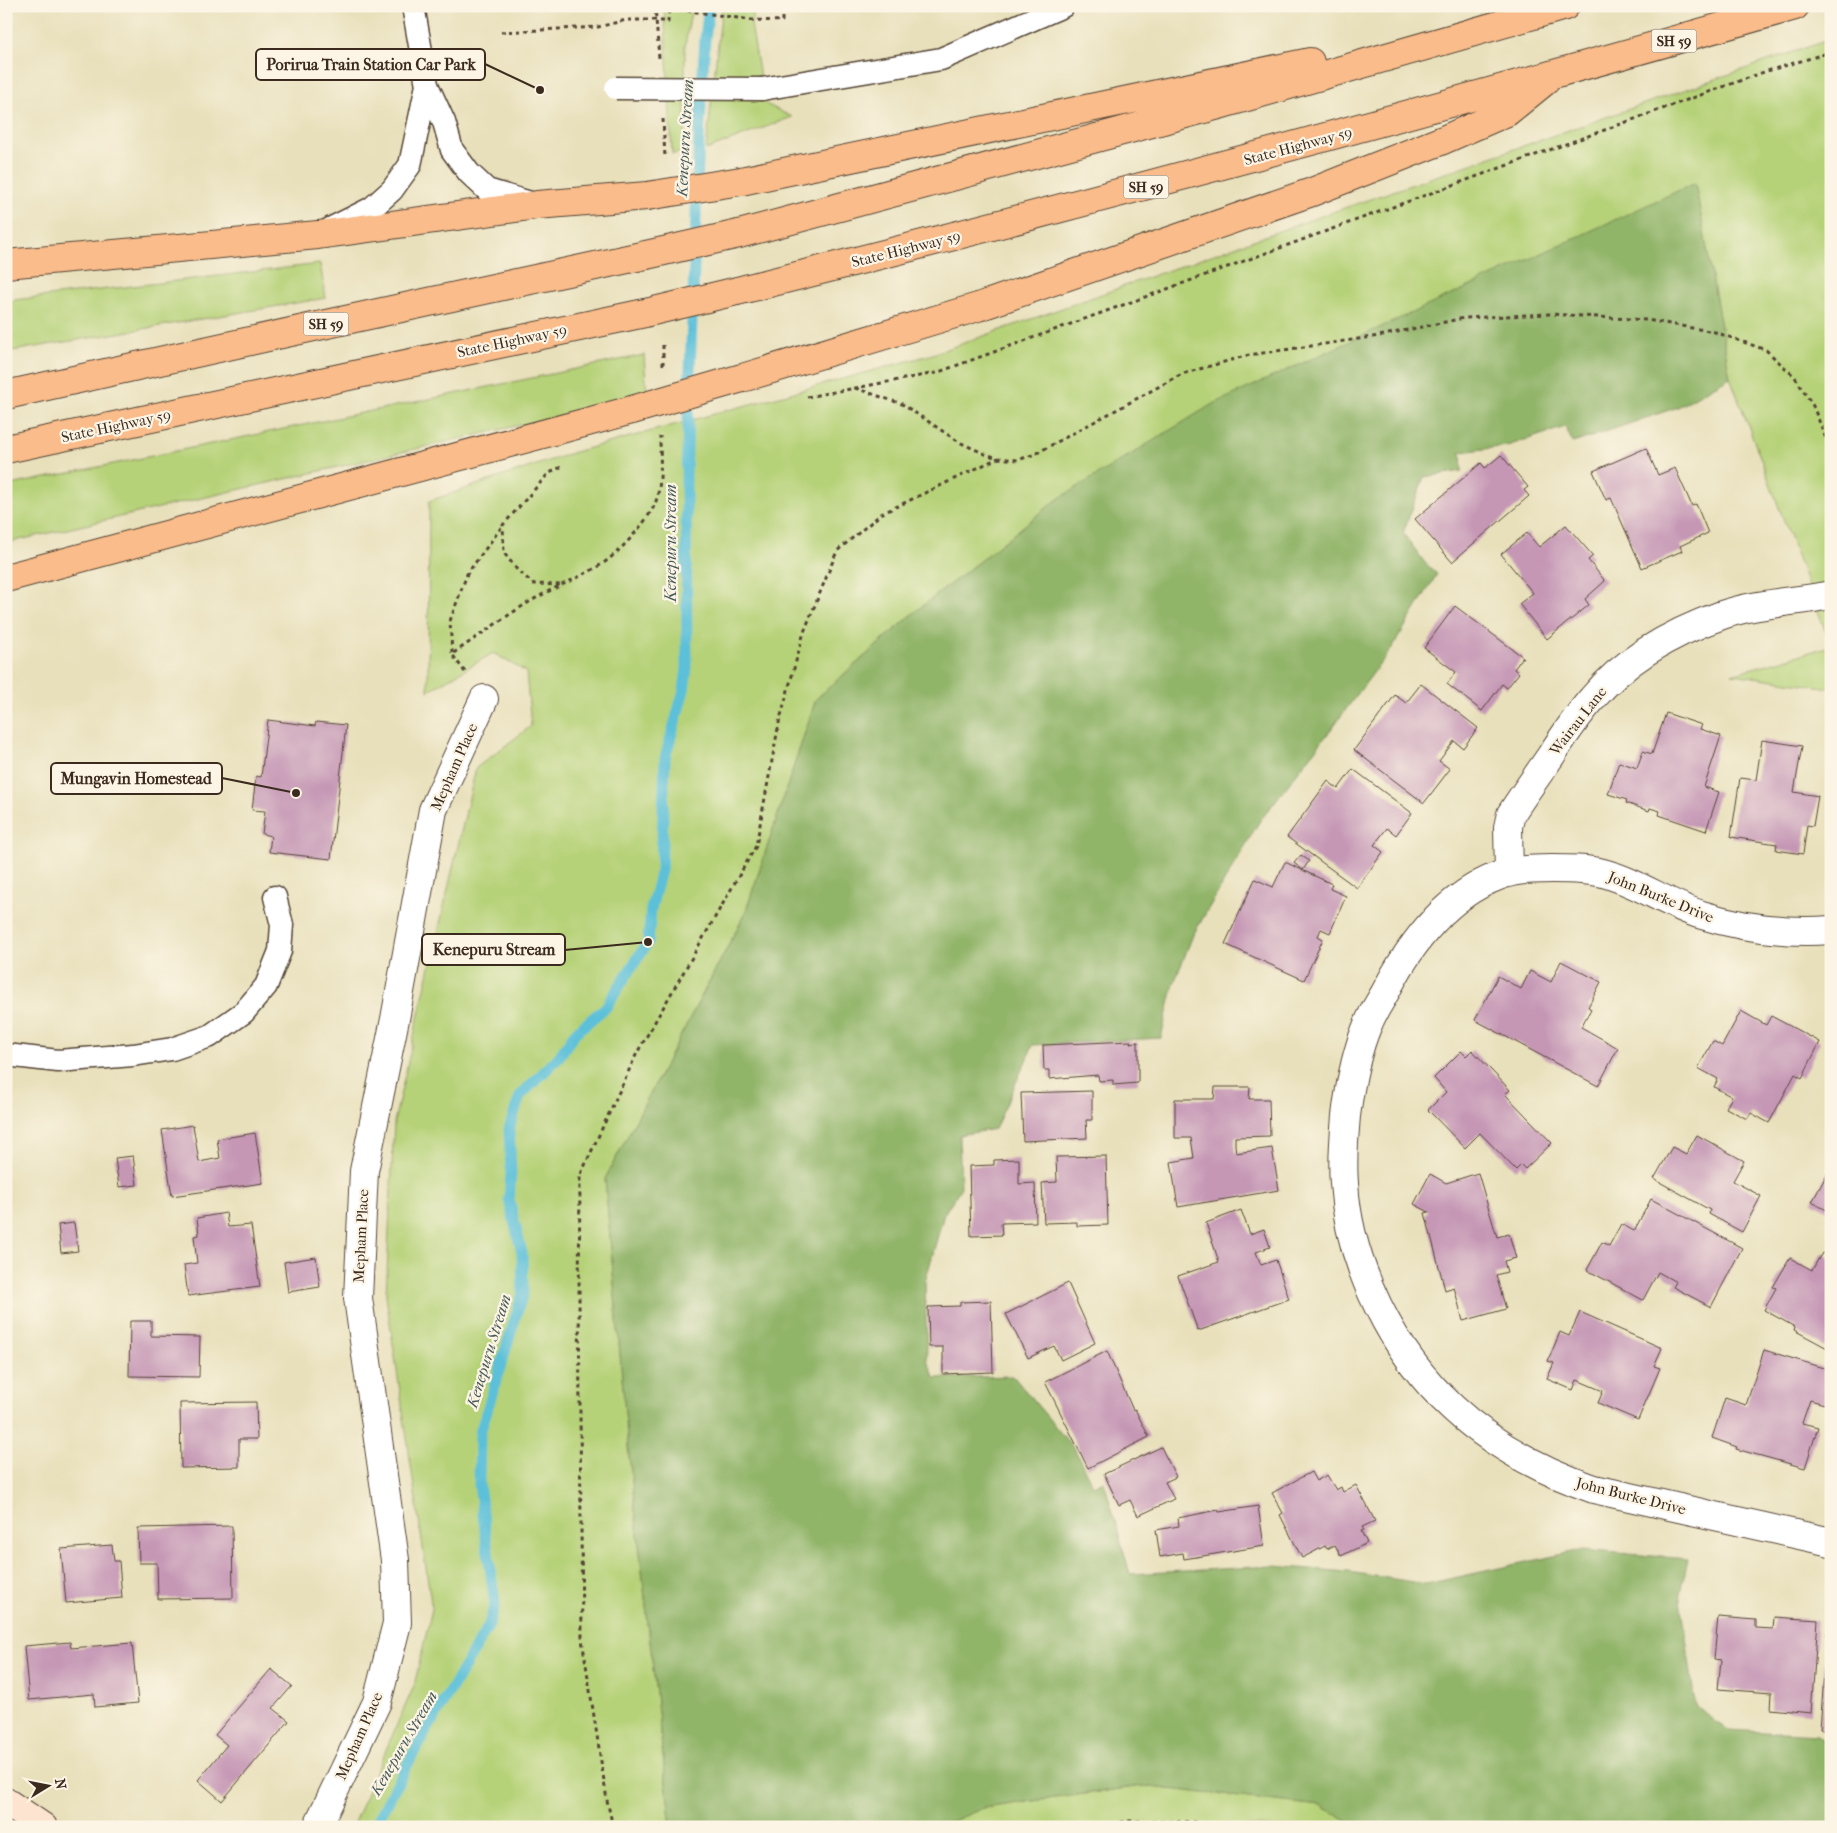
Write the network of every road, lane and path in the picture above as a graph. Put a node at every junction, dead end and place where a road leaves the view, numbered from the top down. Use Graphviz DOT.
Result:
graph roads {
  1 [pos="413,6"];
  2 [pos="782,6"];
  3 [pos="1063,6"];
  4 [pos="1565,6"];
  5 [pos="1795,6"];
  6 [pos="1537,14"];
  7 [pos="501,32"];
  8 [pos="1831,52"];
  9 [pos="1553,75"];
  10 [pos="427,85"];
  11 [pos="616,88"];
  12 [pos="537,205"];
  13 [pos="318,234"];
  14 [pos="6,264"];
  15 [pos="854,388"];
  16 [pos="6,395"];
  17 [pos="798,398"];
  18 [pos="6,449"];
  19 [pos="1831,451"];
  20 [pos="998,458"];
  21 [pos="565,464"];
  22 [pos="503,525"];
  23 [pos="6,578"];
  24 [pos="1831,595"];
  25 [pos="452,654"];
  26 [pos="484,699"];
  27 [pos="1509,873"];
  28 [pos="275,897"];
  29 [pos="1831,930"];
  30 [pos="6,1055"];
  31 [pos="1831,1542"];
  32 [pos="6,1802"];
  33 [pos="43,1827"];
  34 [pos="317,1827"];
  35 [pos="613,1827"];
  36 [pos="1105,1827"];
  37 [pos="1205,1827"];
  1 -- 10 [label="lane"];
  2 -- 7 [label="path"];
  3 -- 11 [label="lane, bridge"];
  4 -- 6 [label="main road, SH 59"];
  5 -- 9 [label="main road, State Highway 59 / SH 59"];
  6 -- 12 [label="main road, bridge"];
  6 -- 16 [label="main road, SH 59, bridge"];
  8 -- 15 [label="path"];
  9 -- 18 [label="main road, State Highway 59 / SH 59, bridge"];
  9 -- 23 [label="main road, bridge"];
  10 -- 12 [label="lane"];
  10 -- 13 [label="lane"];
  12 -- 13 [label="main road"];
  13 -- 14 [label="main road"];
  15 -- 17 [label="path"];
  15 -- 20 [label="path"];
  19 -- 20 [label="path"];
  20 -- 35 [label="path"];
  21 -- 22 [label="path"];
  22 -- 25 [label="path"];
  22 -- 25 [label="path"];
  24 -- 27 [label="street, Wairau Lane"];
  25 -- 26 [label="path"];
  26 -- 34 [label="street, Mepham Place"];
  27 -- 29 [label="street, John Burke Drive"];
  27 -- 31 [label="street, John Burke Drive"];
  28 -- 30 [label="lane"];
  32 -- 33 [label="main road"];
  36 -- 37 [label="path"];
}
